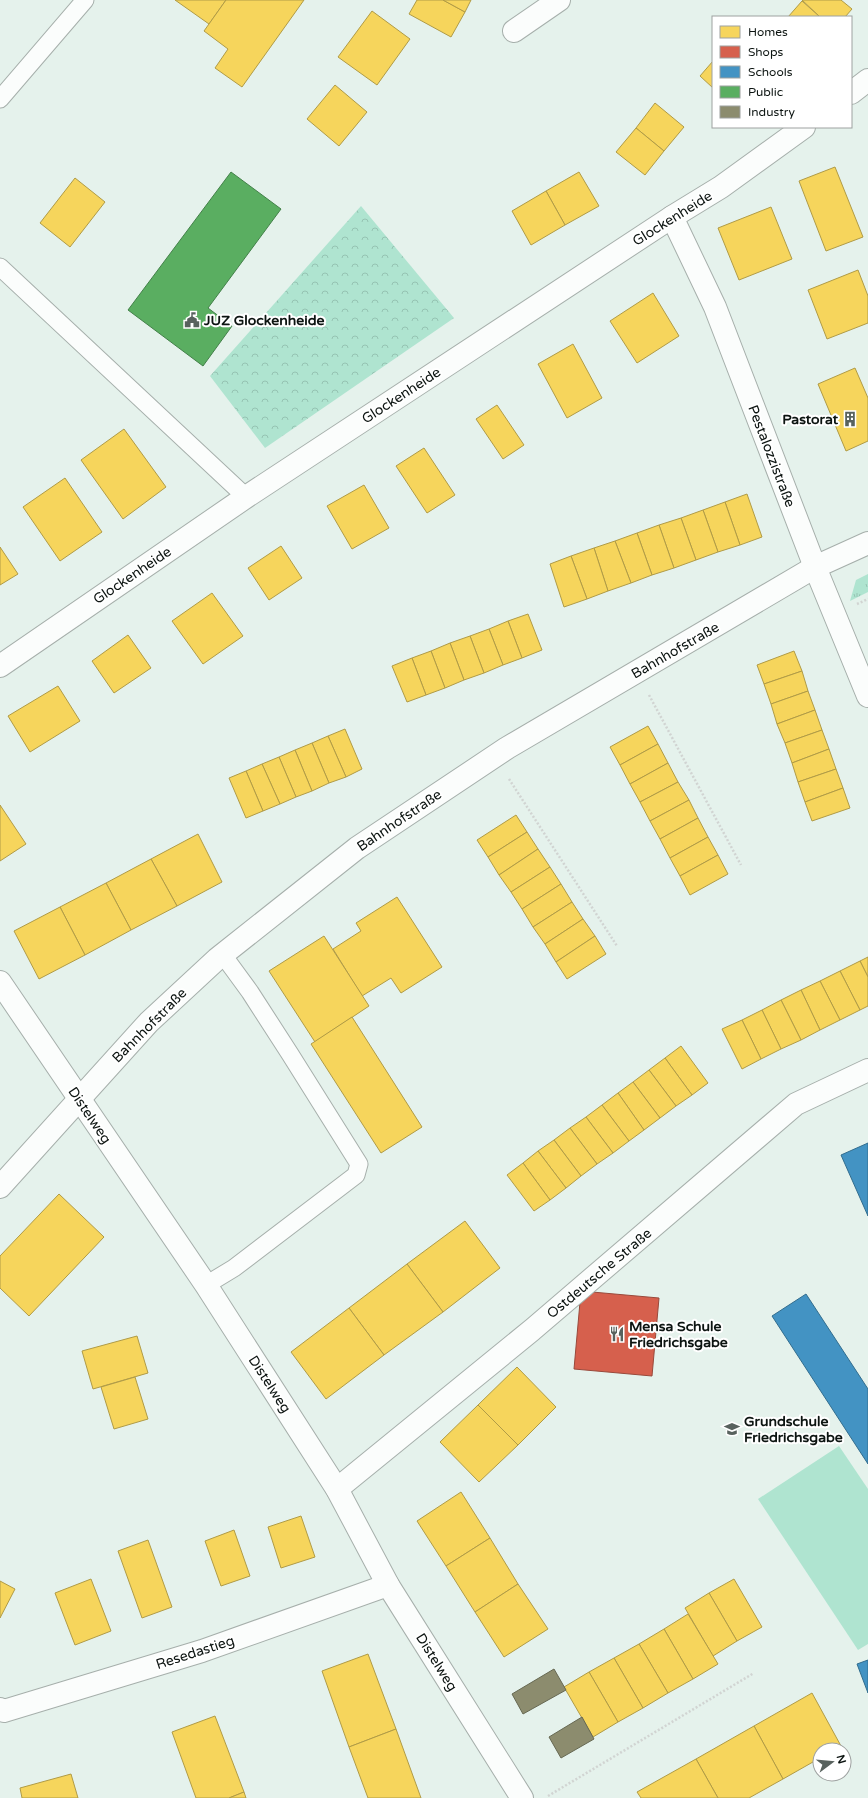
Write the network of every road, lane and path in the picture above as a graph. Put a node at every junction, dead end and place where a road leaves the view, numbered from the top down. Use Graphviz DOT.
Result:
graph roads {
  1 [pos="85,0"];
  2 [pos="559,0"];
  3 [pos="514,31"];
  4 [pos="868,80"];
  5 [pos="852,92"];
  6 [pos="0,99"];
  7 [pos="803,128"];
  8 [pos="672,217"];
  9 [pos="0,267"];
  10 [pos="246,497"];
  11 [pos="868,543"];
  12 [pos="815,567"];
  13 [pos="0,666"];
  14 [pos="637,672"];
  15 [pos="868,696"];
  16 [pos="494,757"];
  17 [pos="741,865"];
  18 [pos="617,946"];
  19 [pos="223,954"];
  20 [pos="0,982"];
  21 [pos="868,1070"];
  22 [pos="79,1098"];
  23 [pos="0,1188"];
  24 [pos="206,1285"];
  25 [pos="337,1489"];
  26 [pos="388,1585"];
  27 [pos="754,1673"];
  28 [pos="0,1709"];
  29 [pos="522,1798"];
  30 [pos="544,1798"];
  1 -- 6 [label="lane"];
  2 -- 3 [label="street"];
  4 -- 5 [label="street"];
  7 -- 8 [label="street, Glockenheide"];
  8 -- 10 [label="street, Glockenheide"];
  8 -- 12 [label="street, Pestalozzistraße"];
  9 -- 10 [label="lane"];
  10 -- 13 [label="street, Glockenheide"];
  11 -- 12 [label="street, Bahnhofstraße"];
  12 -- 14 [label="street, Bahnhofstraße"];
  12 -- 15 [label="street, Pestalozzistraße"];
  14 -- 16 [label="street, Bahnhofstraße"];
  14 -- 17 [label="path"];
  16 -- 18 [label="path"];
  16 -- 19 [label="street, Bahnhofstraße"];
  19 -- 22 [label="street, Bahnhofstraße"];
  19 -- 24 [label="lane"];
  20 -- 22 [label="street, Distelweg"];
  21 -- 25 [label="street, Ostdeutsche Straße"];
  22 -- 23 [label="street, Bahnhofstraße"];
  22 -- 24 [label="street, Distelweg"];
  24 -- 25 [label="street, Distelweg"];
  25 -- 26 [label="street, Distelweg"];
  26 -- 28 [label="street, Resedastieg"];
  26 -- 29 [label="street, Distelweg"];
  27 -- 30 [label="path"];
}
